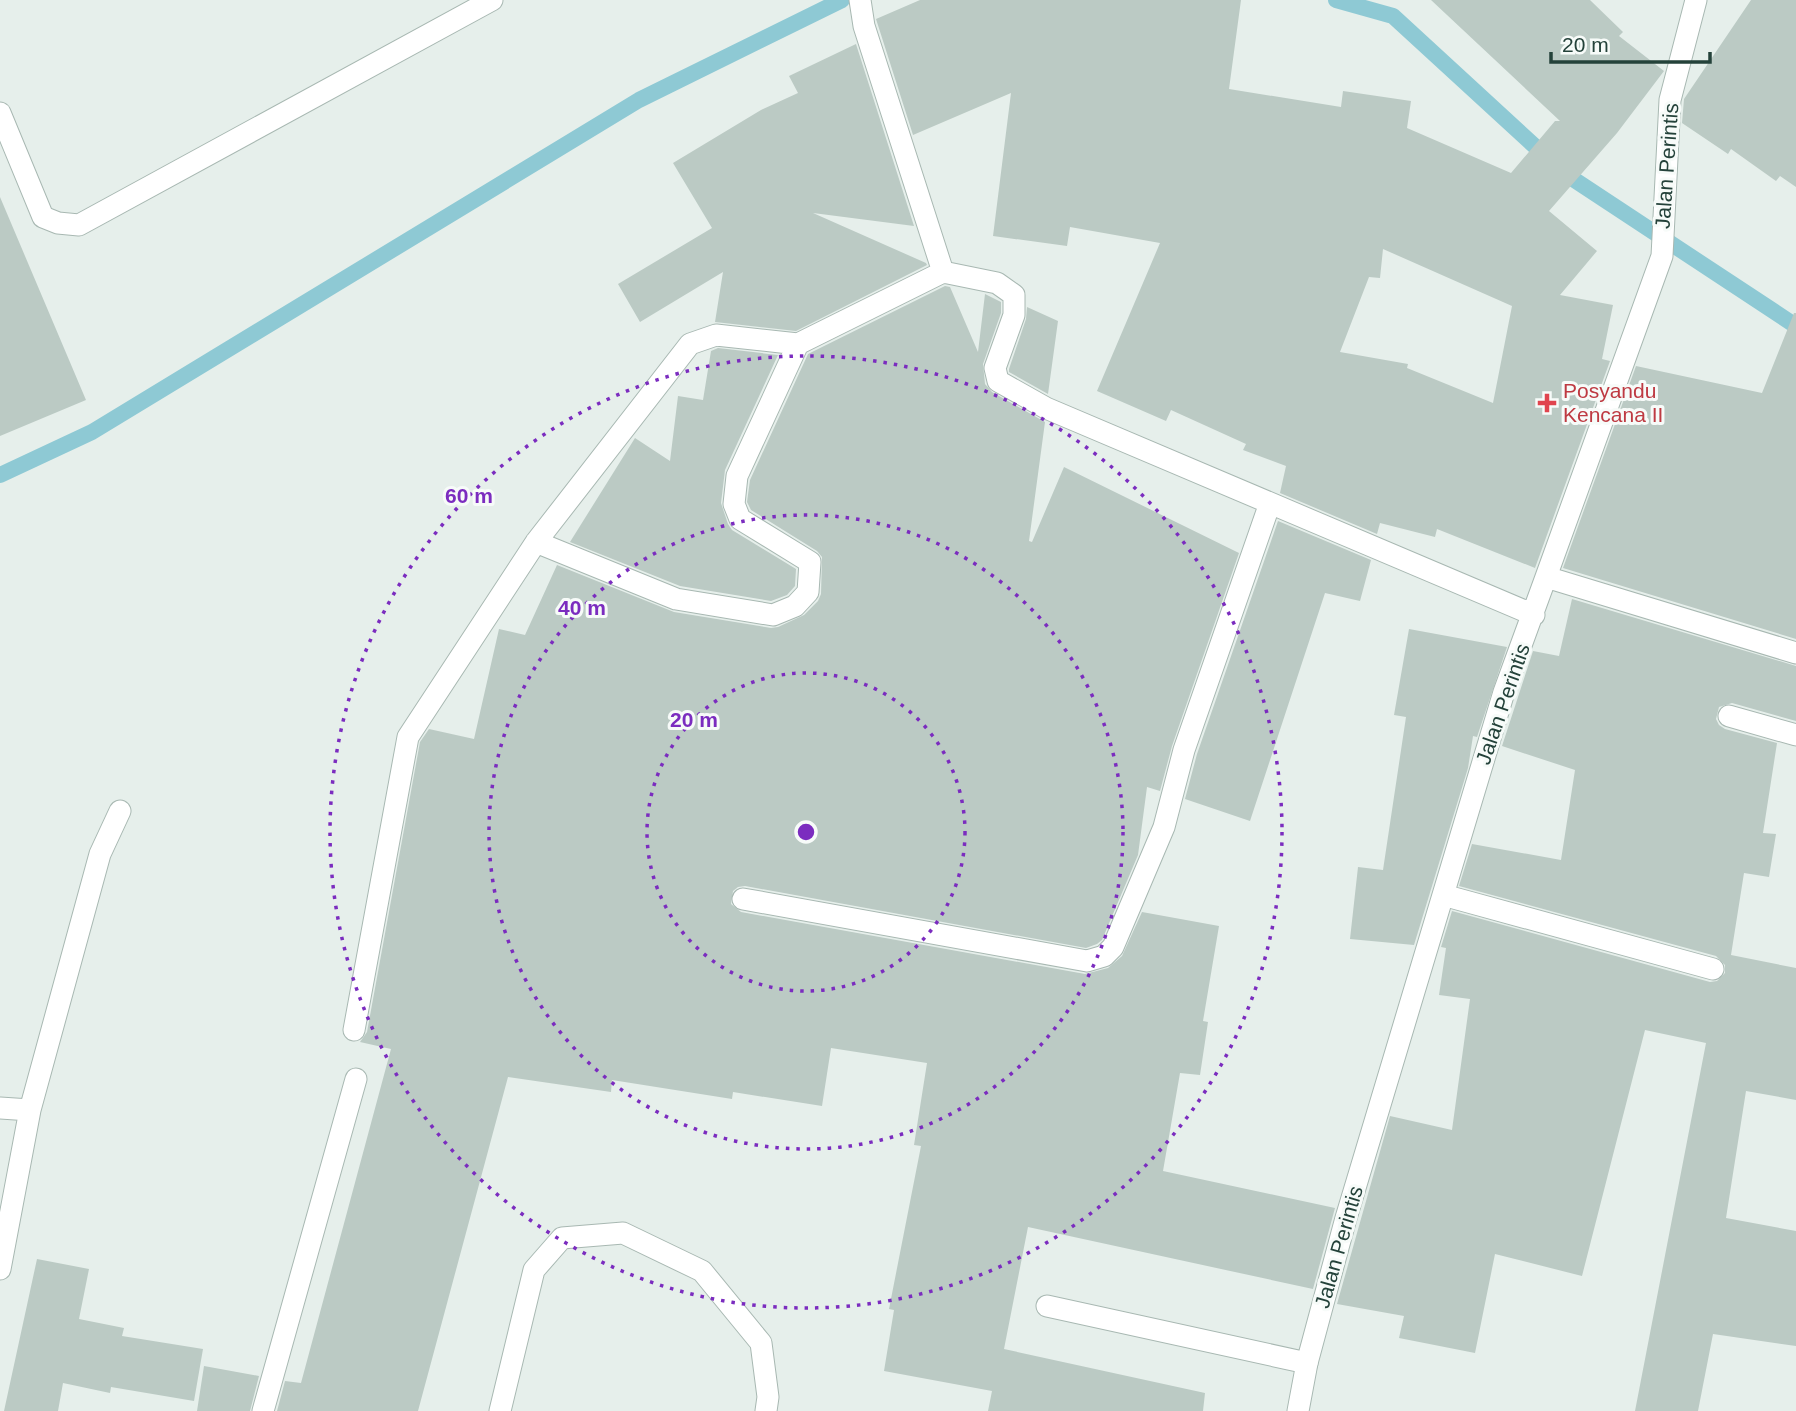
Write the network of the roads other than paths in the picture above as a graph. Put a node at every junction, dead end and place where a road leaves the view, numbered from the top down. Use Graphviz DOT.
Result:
graph roads {
  1 [pos="492,0"];
  2 [pos="860,0"];
  3 [pos="1696,0"];
  4 [pos="0,113"];
  5 [pos="943,272"];
  6 [pos="799,344"];
  7 [pos="1270,503"];
  8 [pos="536,542"];
  9 [pos="1546,577"];
  10 [pos="1534,615"];
  11 [pos="1796,653"];
  12 [pos="1730,716"];
  13 [pos="1796,735"];
  14 [pos="120,811"];
  15 [pos="1443,895"];
  16 [pos="743,899"];
  17 [pos="1713,969"];
  18 [pos="354,1030"];
  19 [pos="356,1079"];
  20 [pos="0,1108"];
  21 [pos="30,1110"];
  22 [pos="3,1234"];
  23 [pos="0,1269"];
  24 [pos="1047,1306"];
  25 [pos="1307,1363"];
  26 [pos="263,1411"];
  27 [pos="500,1411"];
  28 [pos="766,1411"];
  29 [pos="1298,1411"];
  1 -- 4 [label="street"];
  2 -- 5 [label="street"];
  3 -- 9 [label="street, Jalan Perintis"];
  5 -- 6 [label="street"];
  5 -- 7 [label="street"];
  6 -- 8 [label="street"];
  6 -- 8 [label="street"];
  7 -- 10 [label="street"];
  7 -- 16 [label="street"];
  8 -- 18 [label="street"];
  9 -- 10 [label="street, Jalan Perintis"];
  9 -- 11 [label="street"];
  10 -- 15 [label="street, Jalan Perintis"];
  12 -- 13 [label="street"];
  14 -- 21 [label="street"];
  15 -- 17 [label="street"];
  15 -- 25 [label="street, Jalan Perintis"];
  19 -- 26 [label="street"];
  20 -- 21 [label="street"];
  21 -- 22 [label="street"];
  22 -- 23 [label="street"];
  24 -- 25 [label="street"];
  25 -- 29 [label="street, Jalan Perintis"];
  27 -- 28 [label="street"];
}
